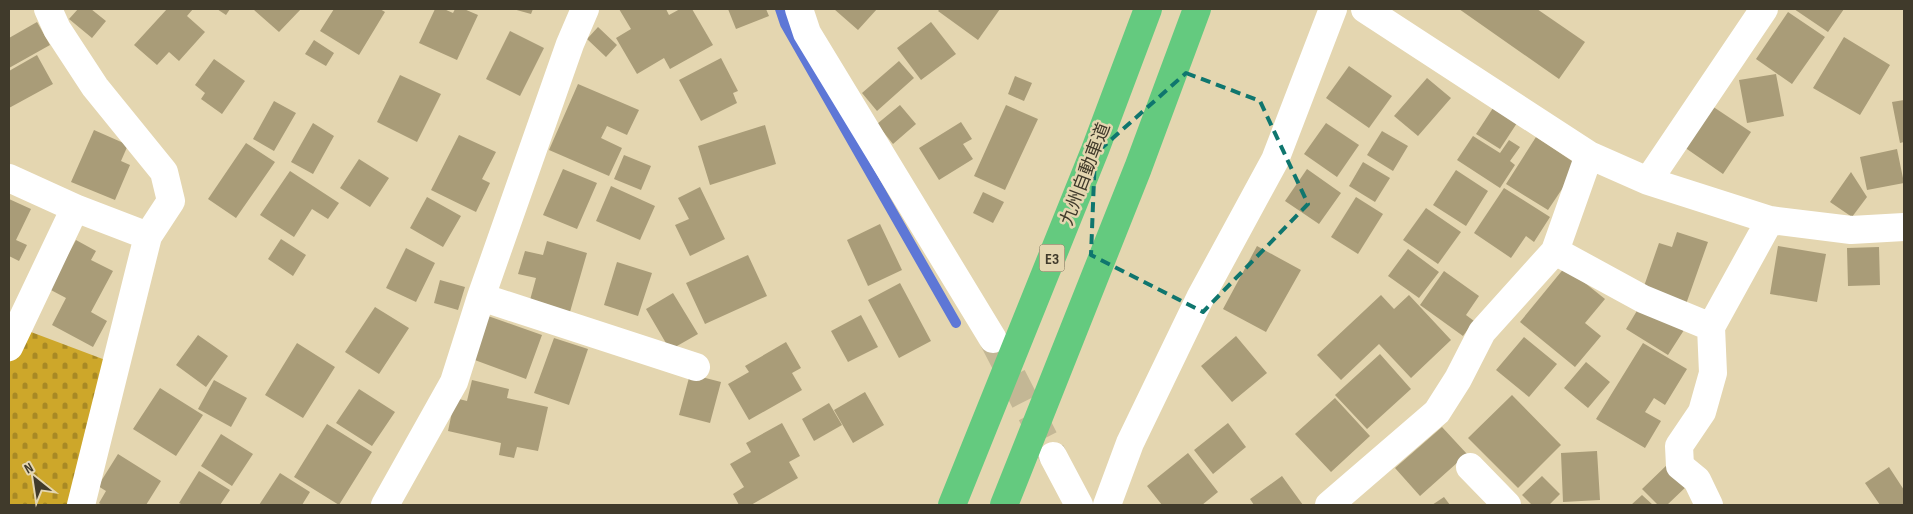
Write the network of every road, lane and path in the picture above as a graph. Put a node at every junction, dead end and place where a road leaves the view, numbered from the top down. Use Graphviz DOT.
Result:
graph roads {
  1 [pos="48,9"];
  2 [pos="584,9"];
  3 [pos="799,9"];
  4 [pos="1148,9"];
  5 [pos="1197,9"];
  6 [pos="1333,9"];
  7 [pos="1365,9"];
  8 [pos="1764,9"];
  9 [pos="1589,155"];
  10 [pos="9,178"];
  11 [pos="1648,181"];
  12 [pos="75,208"];
  13 [pos="1770,220"];
  14 [pos="1904,227"];
  15 [pos="148,236"];
  16 [pos="1555,252"];
  17 [pos="481,297"];
  18 [pos="1712,327"];
  19 [pos="992,339"];
  20 [pos="9,347"];
  21 [pos="696,367"];
  22 [pos="1053,456"];
  23 [pos="1470,468"];
  24 [pos="81,505"];
  25 [pos="385,505"];
  26 [pos="952,505"];
  27 [pos="1004,505"];
  28 [pos="1079,505"];
  29 [pos="1107,505"];
  30 [pos="1329,505"];
  31 [pos="1507,505"];
  32 [pos="1709,505"];
  1 -- 15 [label="street"];
  2 -- 17 [label="street"];
  3 -- 19 [label="street"];
  4 -- 26 [label="highway, 九州自動車道 / E3"];
  5 -- 27 [label="highway"];
  6 -- 29 [label="street"];
  7 -- 9 [label="street"];
  8 -- 11 [label="street"];
  9 -- 11 [label="street"];
  9 -- 16 [label="street"];
  10 -- 12 [label="street"];
  11 -- 13 [label="street"];
  12 -- 15 [label="street"];
  12 -- 20 [label="street"];
  13 -- 14 [label="street"];
  13 -- 18 [label="street"];
  15 -- 24 [label="street"];
  16 -- 18 [label="street"];
  16 -- 30 [label="street"];
  17 -- 21 [label="street"];
  17 -- 25 [label="street"];
  18 -- 32 [label="street"];
  22 -- 28 [label="street"];
  23 -- 31 [label="street"];
}
